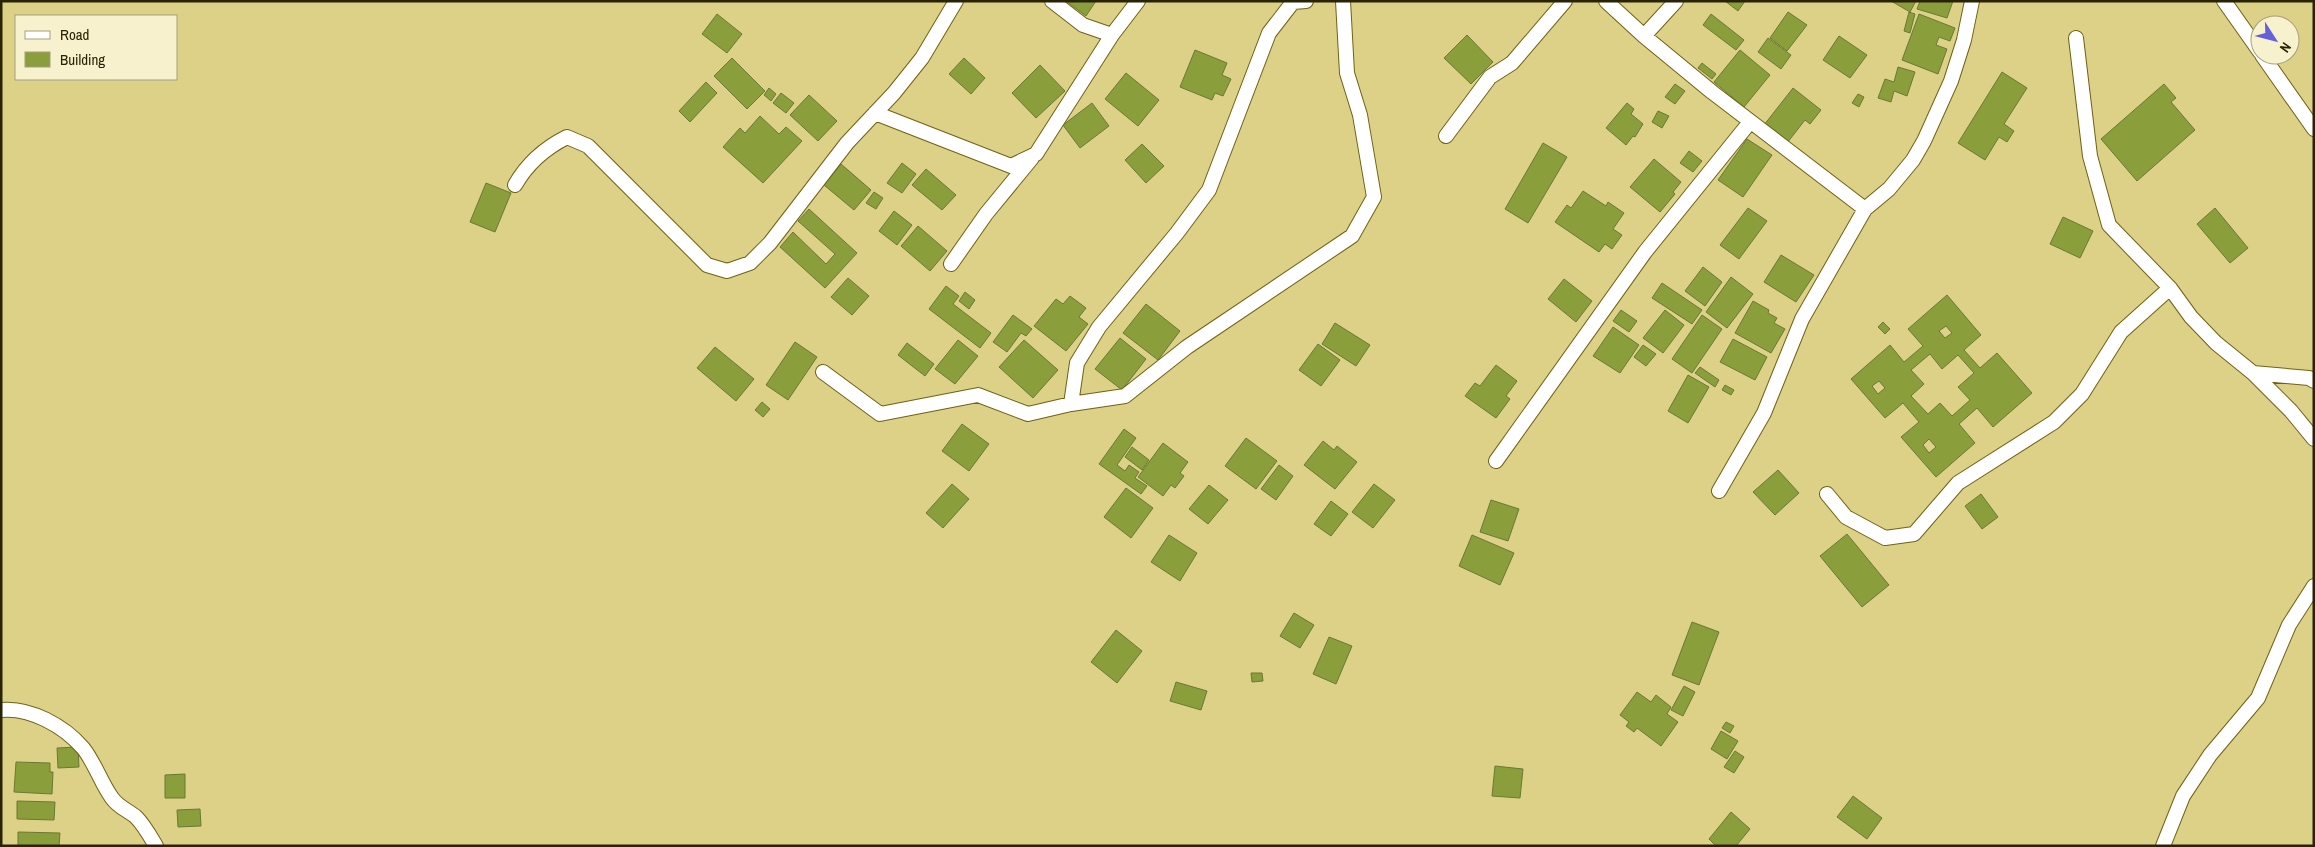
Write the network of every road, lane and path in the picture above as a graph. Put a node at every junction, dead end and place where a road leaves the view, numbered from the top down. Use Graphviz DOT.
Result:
graph roads {
  1 [pos="956,1"];
  2 [pos="1052,1"];
  3 [pos="1138,1"];
  4 [pos="1306,1"];
  5 [pos="1344,1"];
  6 [pos="1565,1"];
  7 [pos="1606,1"];
  8 [pos="1676,1"];
  9 [pos="1972,1"];
  10 [pos="2224,1"];
  11 [pos="1112,35"];
  12 [pos="1644,36"];
  13 [pos="2076,38"];
  14 [pos="2250,38"];
  15 [pos="2269,65"];
  16 [pos="875,113"];
  17 [pos="1750,122"];
  18 [pos="2314,129"];
  19 [pos="1446,136"];
  20 [pos="1036,154"];
  21 [pos="515,185"];
  22 [pos="1865,210"];
  23 [pos="951,264"];
  24 [pos="2170,288"];
  25 [pos="823,372"];
  26 [pos="2253,373"];
  27 [pos="2314,381"];
  28 [pos="1071,404"];
  29 [pos="2314,439"];
  30 [pos="1496,461"];
  31 [pos="1720,491"];
  32 [pos="1827,494"];
  33 [pos="2314,586"];
  34 [pos="1,710"];
  35 [pos="156,846"];
  36 [pos="2163,846"];
  1 -- 16 [label="street"];
  2 -- 11 [label="street"];
  3 -- 11 [label="street"];
  4 -- 28 [label="street"];
  5 -- 28 [label="street"];
  6 -- 19 [label="street"];
  7 -- 12 [label="street"];
  8 -- 12 [label="street"];
  9 -- 22 [label="street"];
  10 -- 14 [label="street"];
  11 -- 20 [label="street"];
  12 -- 17 [label="street"];
  13 -- 24 [label="street"];
  15 -- 18 [label="street"];
  16 -- 20 [label="street"];
  16 -- 21 [label="street"];
  17 -- 22 [label="street"];
  17 -- 30 [label="street"];
  20 -- 23 [label="street"];
  22 -- 31 [label="street"];
  24 -- 26 [label="street"];
  24 -- 32 [label="street"];
  25 -- 28 [label="street"];
  26 -- 27 [label="street"];
  26 -- 29 [label="street"];
  33 -- 36 [label="street"];
  34 -- 35 [label="street"];
}
